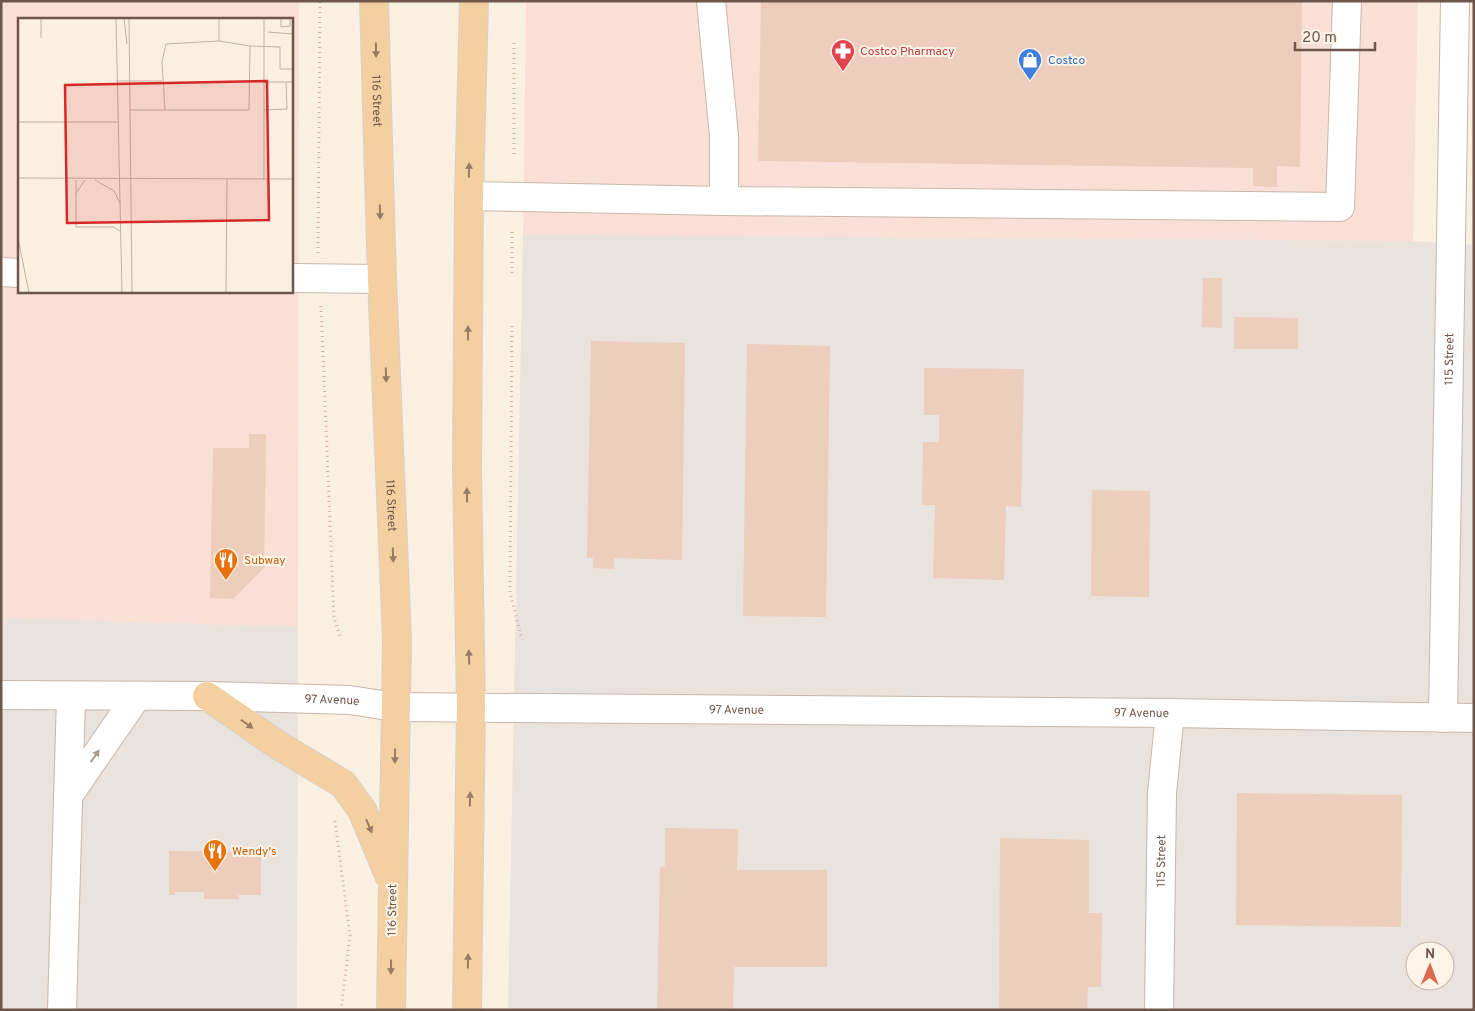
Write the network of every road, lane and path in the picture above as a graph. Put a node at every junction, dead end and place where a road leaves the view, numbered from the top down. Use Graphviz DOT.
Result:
graph roads {
  1 [pos="320,1"];
  2 [pos="374,1"];
  3 [pos="474,1"];
  4 [pos="711,1"];
  5 [pos="1347,1"];
  6 [pos="1461,5"];
  7 [pos="514,39"];
  8 [pos="514,154"];
  9 [pos="469,196"];
  10 [pos="724,201"];
  11 [pos="1463,207"];
  12 [pos="512,228"];
  13 [pos="1,272"];
  14 [pos="18,273"];
  15 [pos="512,273"];
  16 [pos="292,278"];
  17 [pos="318,278"];
  18 [pos="382,279"];
  19 [pos="512,326"];
  20 [pos="341,639"];
  21 [pos="522,640"];
  22 [pos="1,695"];
  23 [pos="71,696"];
  24 [pos="137,696"];
  25 [pos="207,696"];
  26 [pos="471,706"];
  27 [pos="394,707"];
  28 [pos="1170,713"];
  29 [pos="1443,718"];
  30 [pos="1474,718"];
  31 [pos="68,796"];
  32 [pos="335,820"];
  33 [pos="393,883"];
  34 [pos="62,1010"];
  35 [pos="341,1010"];
  36 [pos="390,1010"];
  37 [pos="467,1010"];
  38 [pos="1159,1010"];
  1 -- 17 [label="path"];
  2 -- 18 [label="main road, 116 Street, one-way"];
  9 -- 3 [label="main road, one-way"];
  4 -- 10 [label="street"];
  5 -- 10 [label="street"];
  6 -- 11 [label="street, 115 Street"];
  7 -- 8 [label="path"];
  9 -- 10 [label="street"];
  26 -- 9 [label="main road, one-way"];
  11 -- 29 [label="street, 115 Street"];
  12 -- 15 [label="path"];
  13 -- 14 [label="street"];
  16 -- 17 [label="street"];
  17 -- 18 [label="street"];
  17 -- 20 [label="path"];
  18 -- 27 [label="main road, 116 Street, one-way"];
  19 -- 21 [label="path"];
  22 -- 23 [label="street, 97 Avenue"];
  23 -- 24 [label="street, 97 Avenue"];
  23 -- 31 [label="street"];
  24 -- 25 [label="street, 97 Avenue"];
  31 -- 24 [label="street, one-way"];
  25 -- 27 [label="street, 97 Avenue"];
  25 -- 33 [label="main road, one-way"];
  26 -- 27 [label="street, 97 Avenue"];
  26 -- 28 [label="street, 97 Avenue"];
  37 -- 26 [label="main road, one-way"];
  27 -- 33 [label="main road, 116 Street, one-way"];
  28 -- 29 [label="street, 97 Avenue"];
  28 -- 38 [label="street, 115 Street"];
  29 -- 30 [label="street, 97 Avenue"];
  31 -- 34 [label="street"];
  32 -- 35 [label="path"];
  33 -- 36 [label="main road, 116 Street, one-way"];
}
